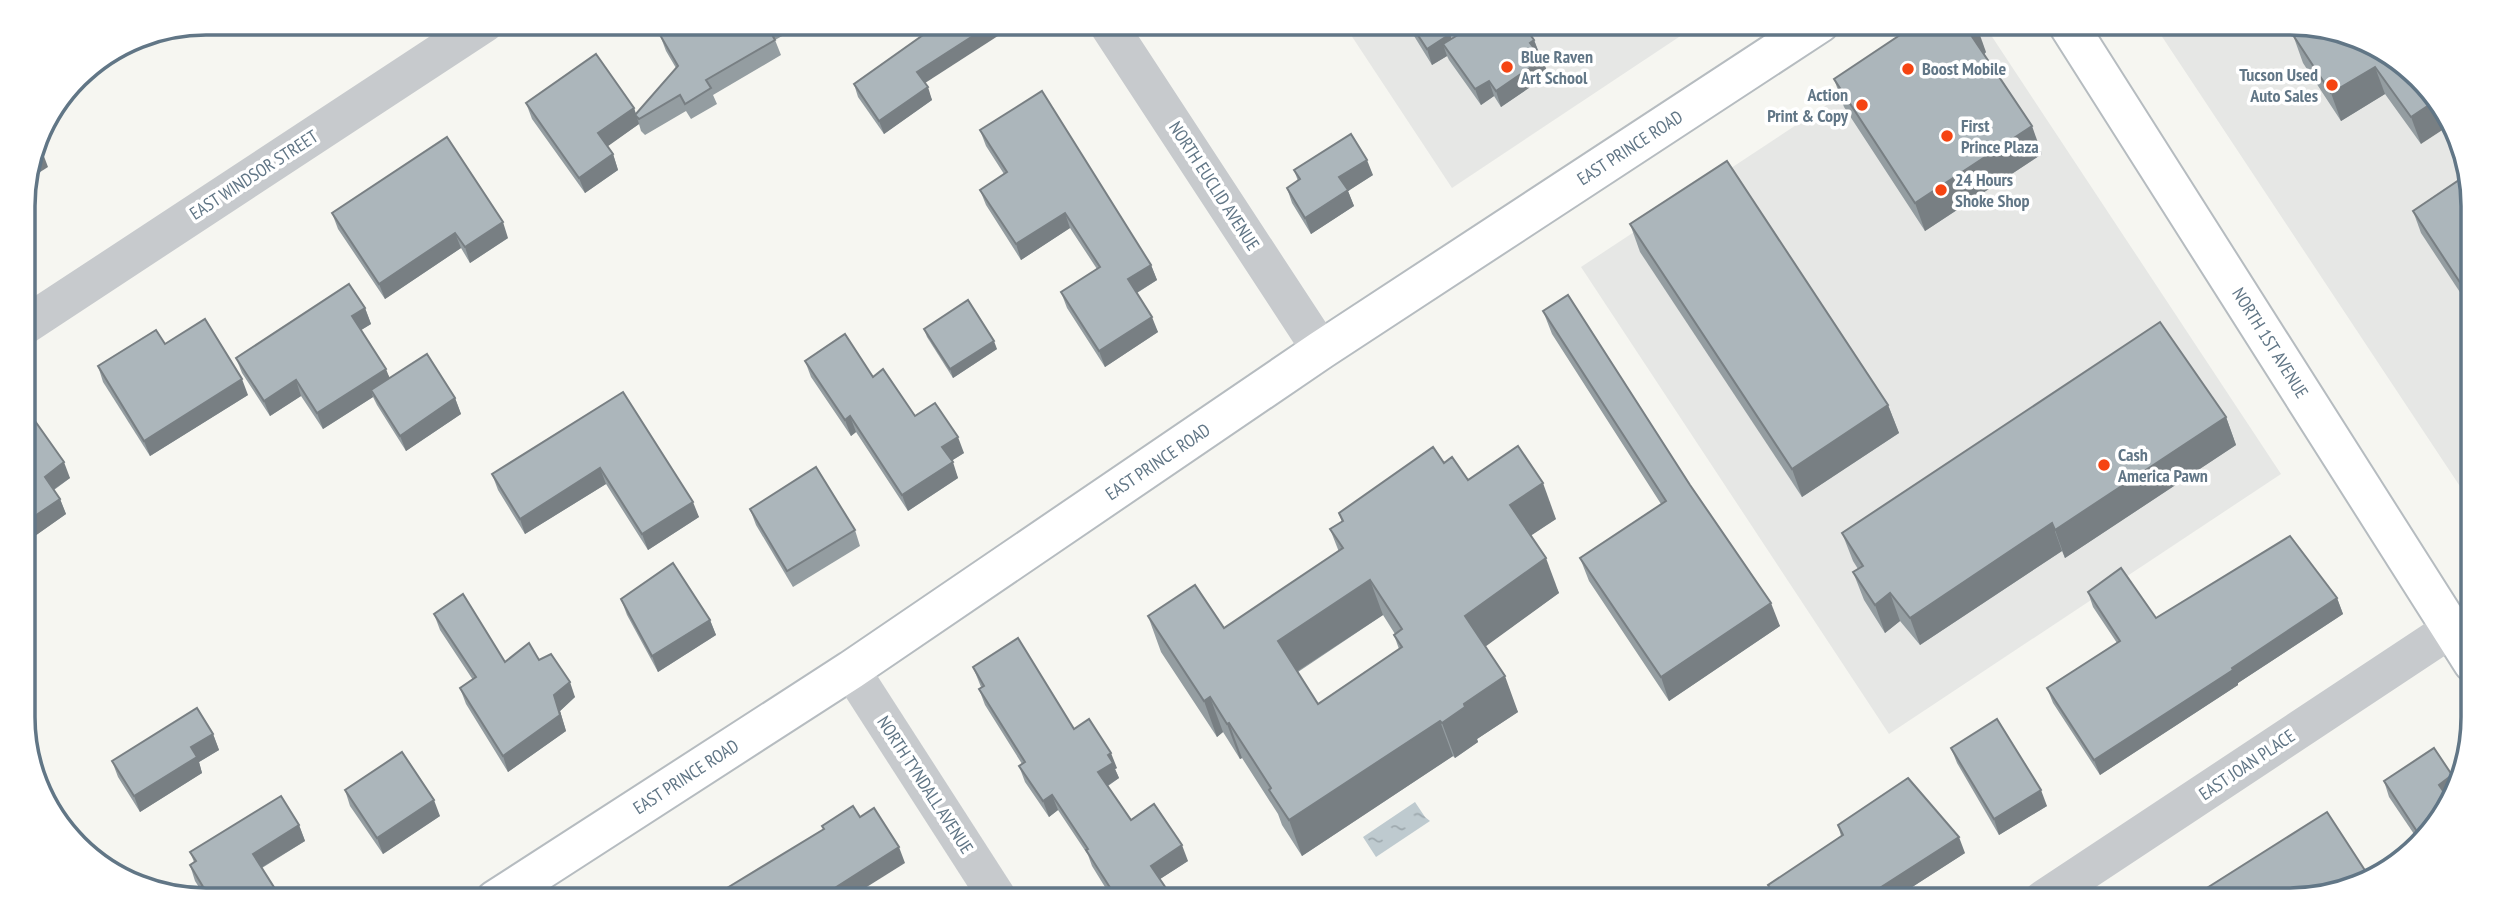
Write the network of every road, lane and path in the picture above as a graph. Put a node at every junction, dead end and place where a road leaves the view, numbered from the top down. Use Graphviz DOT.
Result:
graph roads {
  1 [pos="467,35"];
  2 [pos="1115,35"];
  3 [pos="1802,35"];
  4 [pos="2075,35"];
  5 [pos="35,320"];
  6 [pos="1321,350"];
  7 [pos="2451,629"];
  8 [pos="2461,644"];
  9 [pos="851,670"];
  10 [pos="514,888"];
  11 [pos="991,888"];
  12 [pos="2060,888"];
  1 -- 5 [label="street, EAST WINDSOR STREET"];
  2 -- 6 [label="street, NORTH EUCLID AVENUE"];
  3 -- 6 [label="main road, EAST PRINCE ROAD"];
  4 -- 7 [label="main road, NORTH 1ST AVENUE"];
  6 -- 9 [label="main road, EAST PRINCE ROAD"];
  7 -- 8 [label="main road, NORTH 1ST AVENUE"];
  7 -- 12 [label="street, EAST JOAN PLACE"];
  9 -- 10 [label="main road, EAST PRINCE ROAD"];
  9 -- 11 [label="street, NORTH TYNDALL AVENUE"];
}
